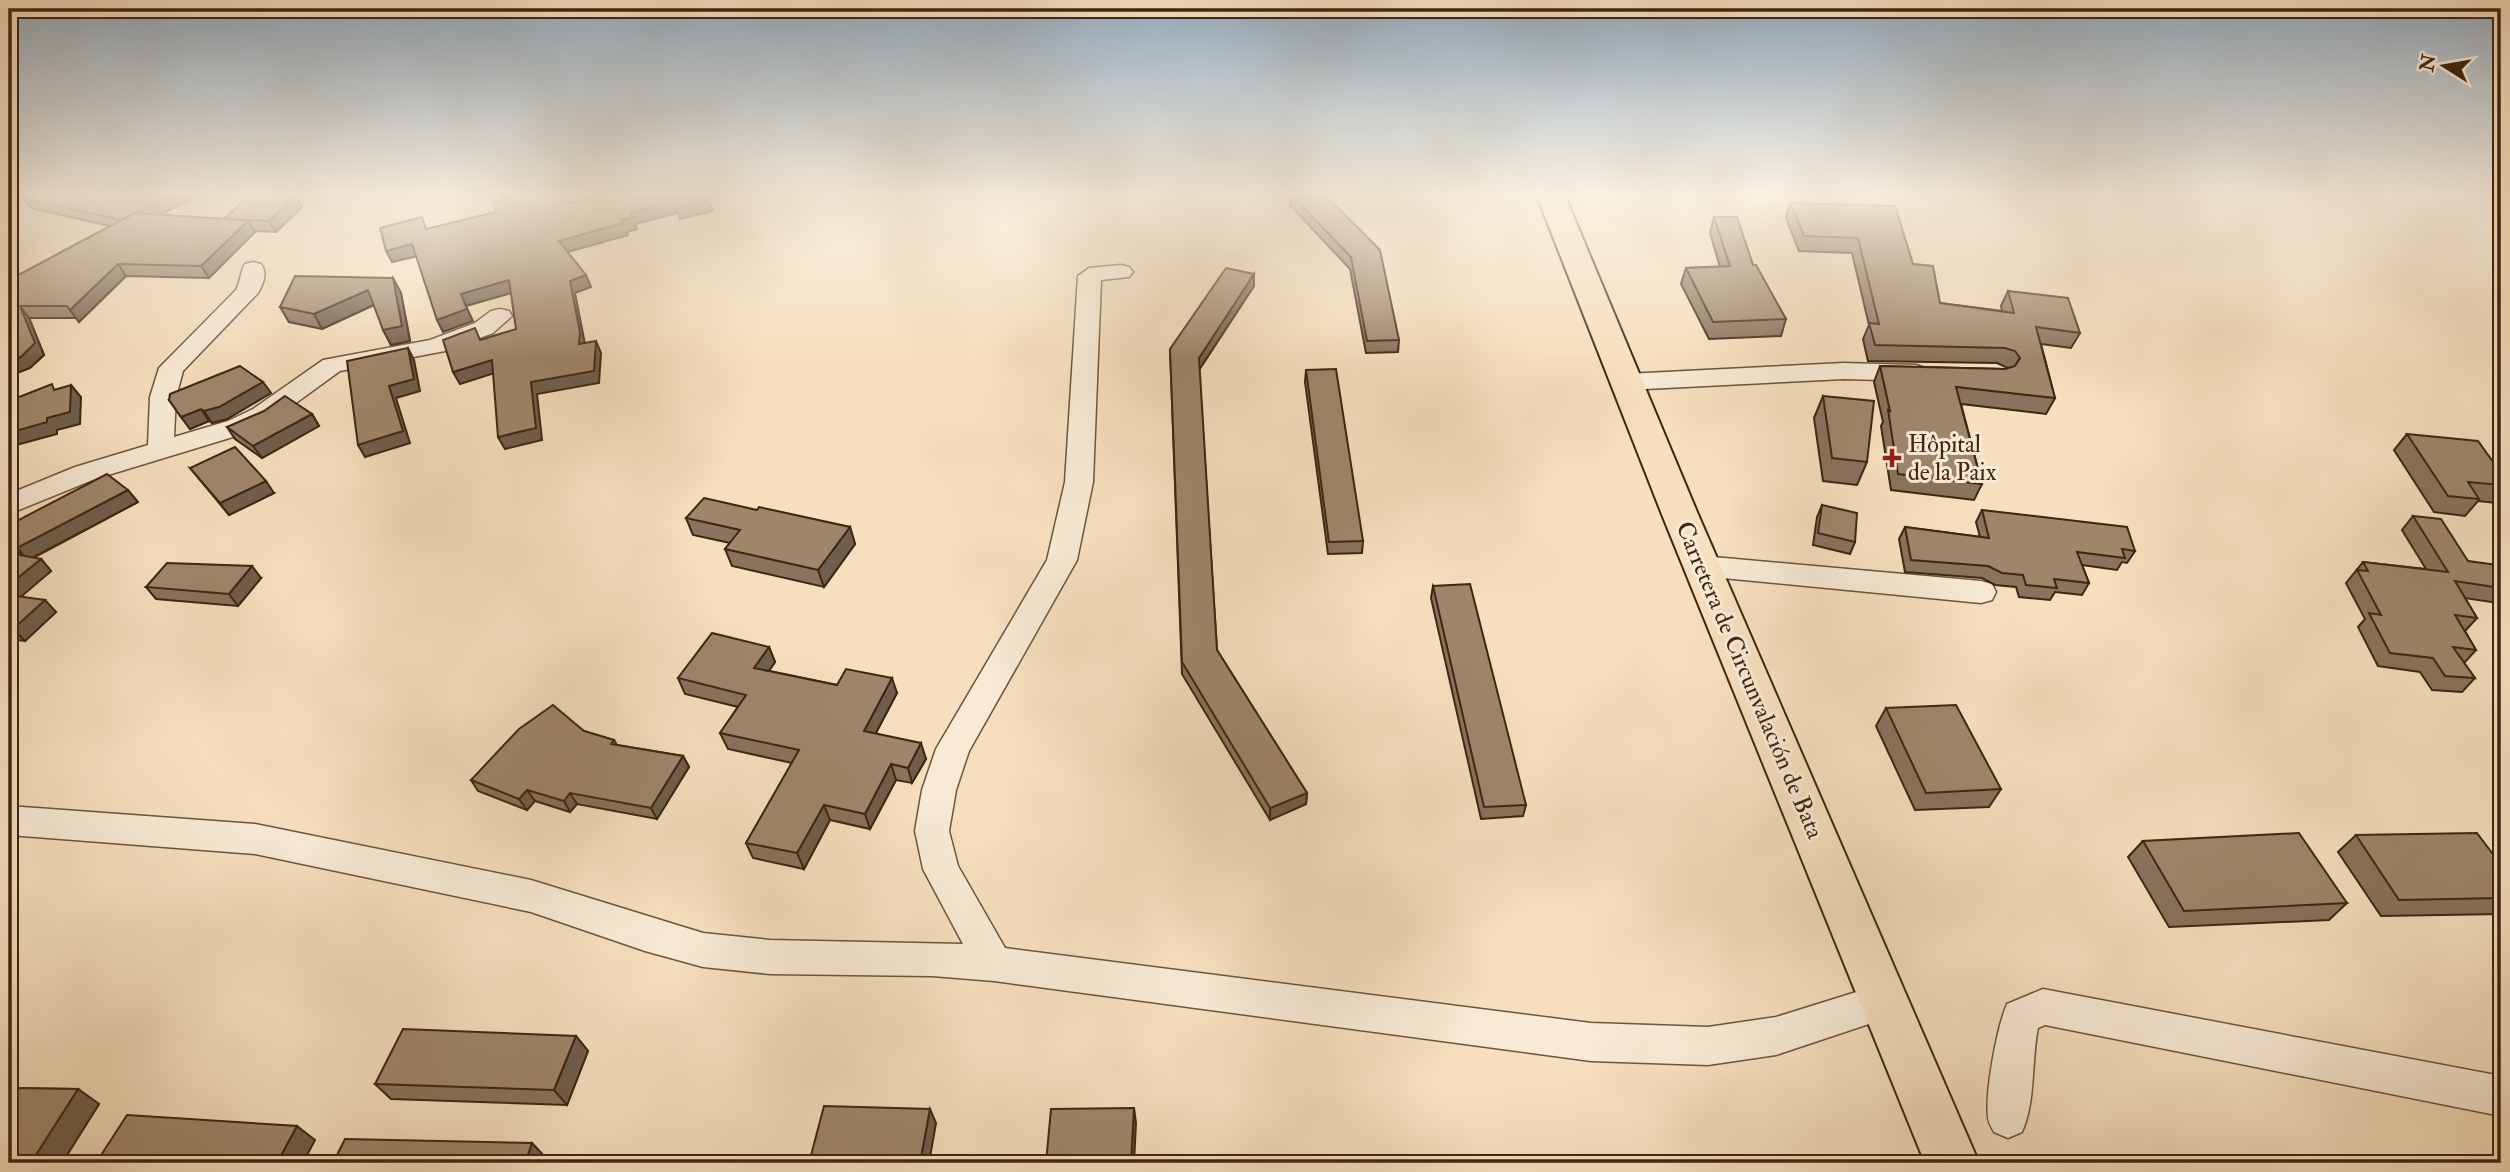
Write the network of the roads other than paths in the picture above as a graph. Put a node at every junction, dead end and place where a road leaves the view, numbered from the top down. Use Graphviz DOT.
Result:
graph roads {
  1 [pos="1573,251"];
  2 [pos="253,269"];
  3 [pos="1121,272"];
  4 [pos="500,316"];
  5 [pos="1941,373"];
  6 [pos="1626,382"];
  7 [pos="161,450"];
  8 [pos="9,505"];
  9 [pos="1702,566"];
  10 [pos="1982,592"];
  11 [pos="9,821"];
  12 [pos="994,964"];
  13 [pos="1885,1001"];
  14 [pos="2501,1096"];
  15 [pos="2008,1118"];
  16 [pos="1952,1163"];
  1 -- 6 [label="main road, Carretera de Circunvalación de Bata"];
  2 -- 7 [label="street"];
  3 -- 12 [label="street"];
  4 -- 7 [label="street"];
  5 -- 6 [label="street"];
  6 -- 9 [label="main road, Carretera de Circunvalación de Bata"];
  7 -- 8 [label="street"];
  9 -- 10 [label="street"];
  9 -- 13 [label="main road, Carretera de Circunvalación de Bata"];
  11 -- 12 [label="street"];
  12 -- 13 [label="street"];
  13 -- 16 [label="main road, Carretera de Circunvalación de Bata"];
  14 -- 15 [label="street"];
}
